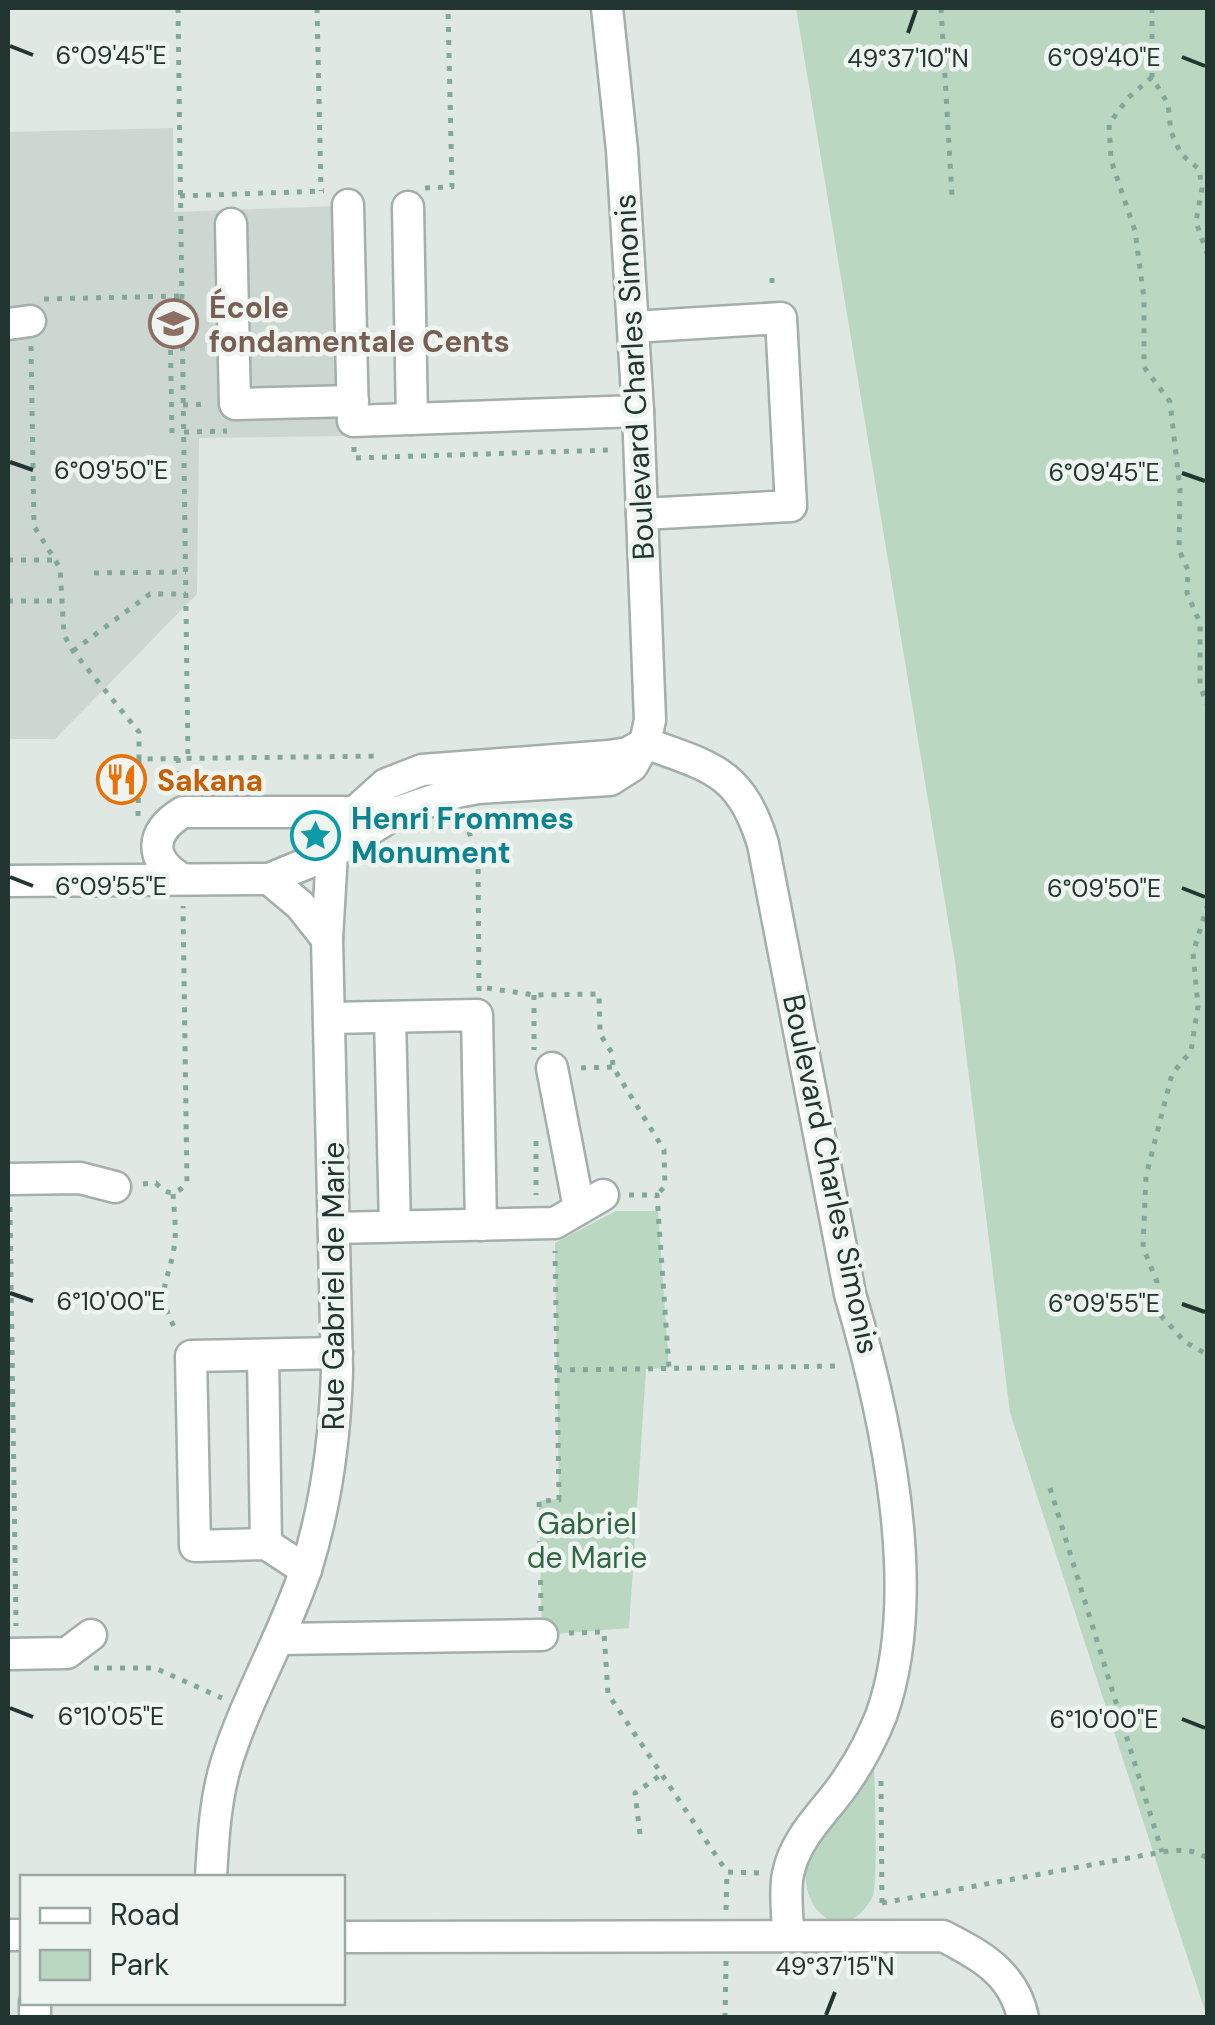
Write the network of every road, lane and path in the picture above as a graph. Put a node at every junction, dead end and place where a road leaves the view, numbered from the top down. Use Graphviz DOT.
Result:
graph roads {
  1 [pos="178,8"];
  2 [pos="317,8"];
  3 [pos="448,8"];
  4 [pos="607,8"];
  5 [pos="941,8"];
  6 [pos="1152,8"];
  7 [pos="1152,77"];
  8 [pos="180,196"];
  9 [pos="952,196"];
  10 [pos="334,198"];
  11 [pos="415,198"];
  12 [pos="231,224"];
  13 [pos="1208,256"];
  14 [pos="181,296"];
  15 [pos="72,299"];
  16 [pos="182,319"];
  17 [pos="19,322"];
  18 [pos="633,327"];
  19 [pos="638,411"];
  20 [pos="412,419"];
  21 [pos="353,422"];
  22 [pos="172,433"];
  23 [pos="639,449"];
  24 [pos="642,514"];
  25 [pos="8,560"];
  26 [pos="56,560"];
  27 [pos="186,572"];
  28 [pos="94,573"];
  29 [pos="186,594"];
  30 [pos="8,601"];
  31 [pos="61,601"];
  32 [pos="1208,620"];
  33 [pos="1200,622"];
  34 [pos="73,652"];
  35 [pos="1208,706"];
  36 [pos="645,743"];
  37 [pos="386,756"];
  38 [pos="188,758"];
  39 [pos="457,792"];
  40 [pos="268,810"];
  41 [pos="354,812"];
  42 [pos="332,854"];
  43 [pos="278,876"];
  44 [pos="182,879"];
  45 [pos="8,881"];
  46 [pos="1208,904"];
  47 [pos="327,939"];
  48 [pos="478,1001"];
  49 [pos="390,1017"];
  50 [pos="329,1018"];
  51 [pos="552,1068"];
  52 [pos="8,1179"];
  53 [pos="115,1187"];
  54 [pos="173,1194"];
  55 [pos="657,1194"];
  56 [pos="579,1209"];
  57 [pos="481,1225"];
  58 [pos="395,1226"];
  59 [pos="334,1228"];
  60 [pos="337,1354"];
  61 [pos="263,1355"];
  62 [pos="1208,1355"];
  63 [pos="191,1356"];
  64 [pos="871,1364"];
  65 [pos="669,1368"];
  66 [pos="557,1370"];
  67 [pos="1050,1488"];
  68 [pos="266,1544"];
  69 [pos="306,1570"];
  70 [pos="542,1635"];
  71 [pos="278,1640"];
  72 [pos="79,1644"];
  73 [pos="12,1654"];
  74 [pos="247,1710"];
  75 [pos="881,1773"];
  76 [pos="662,1774"];
  77 [pos="640,1834"];
  78 [pos="1162,1852"];
  79 [pos="1208,1859"];
  80 [pos="727,1872"];
  81 [pos="788,1873"];
  82 [pos="211,1875"];
  83 [pos="882,1903"];
  84 [pos="882,1934"];
  85 [pos="726,1935"];
  86 [pos="788,1935"];
  87 [pos="345,1937"];
  88 [pos="725,2018"];
  89 [pos="1024,2018"];
  1 -- 8 [label="path"];
  2 -- 10 [label="path"];
  3 -- 11 [label="path"];
  4 -- 18 [label="street, Boulevard Charles Simonis"];
  5 -- 9 [label="path"];
  6 -- 7 [label="path"];
  7 -- 13 [label="path"];
  7 -- 33 [label="path"];
  8 -- 10 [label="path"];
  8 -- 14 [label="path"];
  10 -- 21 [label="street"];
  11 -- 20 [label="street"];
  12 -- 21 [label="street"];
  14 -- 15 [label="path"];
  14 -- 16 [label="path"];
  16 -- 22 [label="path"];
  16 -- 27 [label="path"];
  17 -- 26 [label="path"];
  18 -- 19 [label="street, Boulevard Charles Simonis"];
  18 -- 24 [label="street"];
  19 -- 20 [label="street"];
  19 -- 23 [label="street, Boulevard Charles Simonis"];
  20 -- 21 [label="street"];
  21 -- 23 [label="path"];
  23 -- 24 [label="street, Boulevard Charles Simonis"];
  24 -- 36 [label="street, Boulevard Charles Simonis"];
  25 -- 26 [label="path"];
  26 -- 31 [label="path"];
  27 -- 28 [label="path"];
  27 -- 29 [label="path"];
  29 -- 34 [label="path"];
  29 -- 38 [label="path"];
  30 -- 31 [label="path"];
  31 -- 34 [label="path"];
  32 -- 33 [label="path"];
  33 -- 35 [label="path"];
  34 -- 38 [label="path"];
  36 -- 39 [label="street"];
  36 -- 41 [label="street"];
  36 -- 64 [label="street, Boulevard Charles Simonis"];
  37 -- 38 [label="path"];
  39 -- 42 [label="street"];
  39 -- 48 [label="path"];
  40 -- 41 [label="street"];
  40 -- 43 [label="street"];
  40 -- 44 [label="street"];
  41 -- 42 [label="street"];
  42 -- 43 [label="street"];
  42 -- 47 [label="street, Rue Gabriel de Marie"];
  43 -- 44 [label="street"];
  43 -- 47 [label="street"];
  44 -- 45 [label="street"];
  44 -- 54 [label="path"];
  46 -- 62 [label="path"];
  47 -- 50 [label="street, Rue Gabriel de Marie"];
  48 -- 49 [label="street"];
  48 -- 55 [label="path"];
  48 -- 57 [label="street"];
  49 -- 50 [label="street"];
  49 -- 58 [label="street"];
  50 -- 59 [label="street, Rue Gabriel de Marie"];
  51 -- 56 [label="street"];
  52 -- 53 [label="street"];
  52 -- 73 [label="path"];
  53 -- 54 [label="path"];
  54 -- 63 [label="path"];
  55 -- 56 [label="path"];
  55 -- 65 [label="path"];
  56 -- 57 [label="street"];
  56 -- 66 [label="path"];
  57 -- 58 [label="street"];
  58 -- 59 [label="street"];
  59 -- 60 [label="street, Rue Gabriel de Marie"];
  60 -- 61 [label="street"];
  60 -- 69 [label="street, Rue Gabriel de Marie"];
  61 -- 63 [label="street"];
  61 -- 68 [label="street"];
  63 -- 68 [label="street"];
  64 -- 65 [label="path"];
  64 -- 81 [label="street, Boulevard Charles Simonis"];
  65 -- 66 [label="path"];
  66 -- 70 [label="path"];
  67 -- 78 [label="path"];
  68 -- 69 [label="street"];
  69 -- 71 [label="street, Rue Gabriel de Marie"];
  70 -- 71 [label="street"];
  70 -- 76 [label="path"];
  71 -- 74 [label="street, Rue Gabriel de Marie"];
  72 -- 73 [label="street"];
  72 -- 74 [label="path"];
  74 -- 82 [label="street, Rue Gabriel de Marie"];
  75 -- 83 [label="path"];
  76 -- 77 [label="path"];
  76 -- 80 [label="path"];
  78 -- 79 [label="path"];
  78 -- 83 [label="path"];
  80 -- 81 [label="path"];
  80 -- 85 [label="path"];
  81 -- 86 [label="street, Boulevard Charles Simonis"];
  83 -- 84 [label="path"];
  84 -- 86 [label="street"];
  84 -- 89 [label="street"];
  85 -- 86 [label="street"];
  85 -- 87 [label="street"];
  85 -- 88 [label="path"];
}
